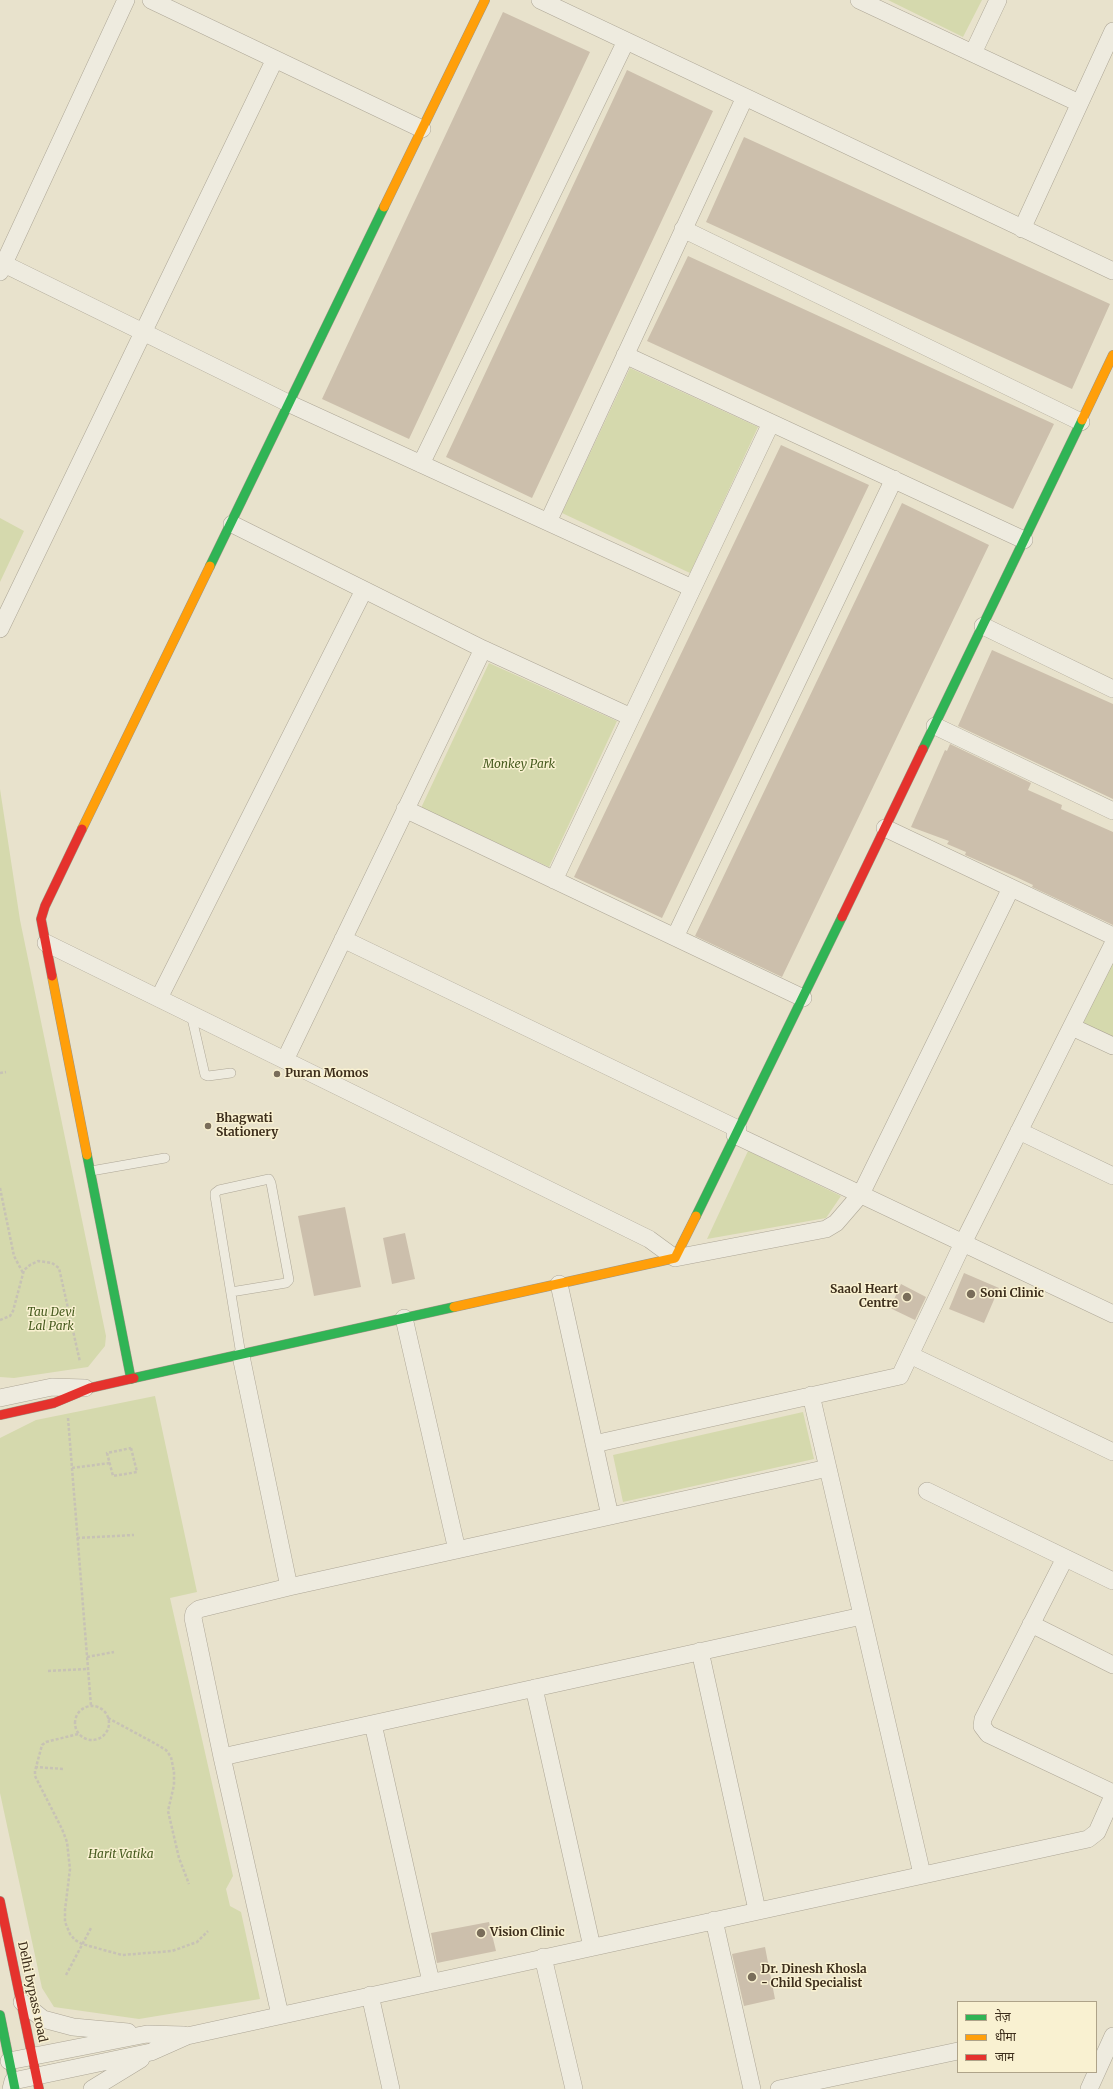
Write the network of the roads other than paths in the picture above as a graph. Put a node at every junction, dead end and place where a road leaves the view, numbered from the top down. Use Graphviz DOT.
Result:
graph roads {
  1 [pos="126,0"];
  2 [pos="151,0"];
  3 [pos="485,0"];
  4 [pos="540,0"];
  5 [pos="859,0"];
  6 [pos="998,0"];
  7 [pos="1113,31"];
  8 [pos="626,41"];
  9 [pos="973,53"];
  10 [pos="275,59"];
  11 [pos="745,97"];
  12 [pos="1079,102"];
  13 [pos="422,129"];
  14 [pos="683,229"];
  15 [pos="1022,229"];
  16 [pos="1,266"];
  17 [pos="1113,272"];
  18 [pos="143,332"];
  19 [pos="625,355"];
  20 [pos="1113,355"];
  21 [pos="290,404"];
  22 [pos="1081,422"];
  23 [pos="771,423"];
  24 [pos="421,464"];
  25 [pos="894,479"];
  26 [pos="548,522"];
  27 [pos="232,524"];
  28 [pos="1024,540"];
  29 [pos="692,588"];
  30 [pos="364,590"];
  31 [pos="983,626"];
  32 [pos="0,629"];
  33 [pos="482,650"];
  34 [pos="1111,684"];
  35 [pos="631,717"];
  36 [pos="935,726"];
  37 [pos="406,809"];
  38 [pos="1113,811"];
  39 [pos="885,828"];
  40 [pos="554,880"];
  41 [pos="1011,888"];
  42 [pos="1113,936"];
  43 [pos="675,937"];
  44 [pos="343,939"];
  45 [pos="46,943"];
  46 [pos="1113,944"];
  47 [pos="160,998"];
  48 [pos="803,998"];
  49 [pos="191,1014"];
  50 [pos="1072,1026"];
  51 [pos="1113,1046"];
  52 [pos="285,1060"];
  53 [pos="231,1073"];
  54 [pos="1019,1131"];
  55 [pos="737,1132"];
  56 [pos="165,1158"];
  57 [pos="91,1171"];
  58 [pos="1113,1176"];
  59 [pos="861,1194"];
  60 [pos="963,1243"];
  61 [pos="675,1258"];
  62 [pos="559,1284"];
  63 [pos="231,1292"];
  64 [pos="1113,1314"];
  65 [pos="404,1318"];
  66 [pos="910,1355"];
  67 [pos="241,1356"];
  68 [pos="131,1379"];
  69 [pos="90,1388"];
  70 [pos="811,1396"];
  71 [pos="1,1398"];
  72 [pos="2,1416"];
  73 [pos="594,1444"];
  74 [pos="1113,1452"];
  75 [pos="828,1468"];
  76 [pos="927,1491"];
  77 [pos="610,1516"];
  78 [pos="457,1550"];
  79 [pos="1066,1558"];
  80 [pos="1113,1581"];
  81 [pos="289,1587"];
  82 [pos="862,1616"];
  83 [pos="1031,1624"];
  84 [pos="700,1651"];
  85 [pos="1113,1665"];
  86 [pos="534,1688"];
  87 [pos="373,1724"];
  88 [pos="222,1757"];
  89 [pos="1113,1793"];
  90 [pos="1113,1796"];
  91 [pos="922,1874"];
  92 [pos="0,1901"];
  93 [pos="757,1910"];
  94 [pos="714,1920"];
  95 [pos="592,1947"];
  96 [pos="543,1957"];
  97 [pos="431,1982"];
  98 [pos="370,1995"];
  99 [pos="22,2002"];
  100 [pos="0,2015"];
  101 [pos="280,2015"];
  102 [pos="147,2034"];
  103 [pos="186,2036"];
  104 [pos="1113,2036"];
  105 [pos="151,2052"];
  106 [pos="957,2052"];
  107 [pos="33,2056"];
  108 [pos="9,2061"];
  109 [pos="1097,2071"];
  110 [pos="1096,2073"];
  111 [pos="38,2083"];
  112 [pos="13,2086"];
  113 [pos="92,2089"];
  114 [pos="391,2089"];
  115 [pos="574,2089"];
  116 [pos="752,2089"];
  117 [pos="779,2089"];
  118 [pos="1089,2089"];
  1 -- 16 [label="street"];
  2 -- 10 [label="street"];
  3 -- 13 [label="street"];
  4 -- 8 [label="street"];
  5 -- 9 [label="street"];
  6 -- 9 [label="street"];
  7 -- 12 [label="street"];
  8 -- 11 [label="street"];
  8 -- 24 [label="street"];
  9 -- 12 [label="street"];
  10 -- 13 [label="street"];
  10 -- 18 [label="street"];
  11 -- 14 [label="street"];
  11 -- 15 [label="street"];
  12 -- 15 [label="street"];
  13 -- 21 [label="street"];
  14 -- 19 [label="street"];
  14 -- 22 [label="street"];
  15 -- 17 [label="street"];
  16 -- 18 [label="street"];
  18 -- 21 [label="street"];
  18 -- 32 [label="street"];
  19 -- 23 [label="street"];
  19 -- 26 [label="street"];
  20 -- 22 [label="street"];
  21 -- 24 [label="street"];
  21 -- 27 [label="street"];
  22 -- 28 [label="street"];
  23 -- 25 [label="street"];
  23 -- 29 [label="street"];
  24 -- 26 [label="street"];
  25 -- 28 [label="street"];
  25 -- 43 [label="street"];
  26 -- 29 [label="street"];
  27 -- 30 [label="street"];
  27 -- 45 [label="street"];
  28 -- 31 [label="street"];
  29 -- 35 [label="street"];
  30 -- 33 [label="street"];
  30 -- 47 [label="street"];
  31 -- 34 [label="street"];
  31 -- 36 [label="street"];
  33 -- 35 [label="street"];
  33 -- 37 [label="street"];
  35 -- 40 [label="street"];
  36 -- 38 [label="street"];
  36 -- 39 [label="street"];
  37 -- 40 [label="street"];
  37 -- 44 [label="street"];
  39 -- 41 [label="street"];
  39 -- 48 [label="street"];
  40 -- 43 [label="street"];
  41 -- 42 [label="street"];
  41 -- 59 [label="street"];
  43 -- 48 [label="street"];
  44 -- 52 [label="street"];
  44 -- 55 [label="street"];
  45 -- 47 [label="street"];
  45 -- 57 [label="street"];
  46 -- 50 [label="street"];
  47 -- 49 [label="street"];
  48 -- 55 [label="street"];
  49 -- 52 [label="street"];
  49 -- 53 [label="lane"];
  50 -- 51 [label="street"];
  50 -- 54 [label="street"];
  52 -- 61 [label="street"];
  54 -- 58 [label="street"];
  54 -- 60 [label="street"];
  55 -- 59 [label="street"];
  55 -- 61 [label="street"];
  56 -- 57 [label="lane"];
  57 -- 68 [label="street"];
  59 -- 60 [label="street"];
  59 -- 61 [label="street"];
  60 -- 64 [label="street"];
  60 -- 66 [label="street"];
  61 -- 62 [label="street"];
  62 -- 65 [label="street"];
  62 -- 73 [label="street"];
  63 -- 63 [label="lane"];
  63 -- 67 [label="lane"];
  65 -- 67 [label="street"];
  65 -- 78 [label="street"];
  66 -- 70 [label="street"];
  66 -- 74 [label="street"];
  67 -- 68 [label="street"];
  67 -- 81 [label="street"];
  68 -- 69 [label="street"];
  69 -- 71 [label="street"];
  69 -- 72 [label="street"];
  70 -- 73 [label="street"];
  70 -- 75 [label="street"];
  73 -- 77 [label="street"];
  75 -- 77 [label="street"];
  75 -- 82 [label="street"];
  76 -- 79 [label="street"];
  77 -- 78 [label="street"];
  78 -- 81 [label="street"];
  79 -- 80 [label="street"];
  79 -- 83 [label="street"];
  81 -- 88 [label="street"];
  82 -- 84 [label="street"];
  82 -- 91 [label="street"];
  83 -- 85 [label="street"];
  83 -- 89 [label="street"];
  84 -- 86 [label="street"];
  84 -- 93 [label="street"];
  86 -- 87 [label="street"];
  86 -- 95 [label="street"];
  87 -- 88 [label="street"];
  87 -- 97 [label="street"];
  88 -- 101 [label="street"];
  90 -- 91 [label="street"];
  91 -- 93 [label="street"];
  92 -- 99 [label="street, Delhi bypass road"];
  93 -- 94 [label="street"];
  94 -- 95 [label="street"];
  94 -- 116 [label="street"];
  95 -- 96 [label="street"];
  96 -- 97 [label="street"];
  96 -- 115 [label="street"];
  97 -- 98 [label="street"];
  98 -- 101 [label="street"];
  98 -- 114 [label="street"];
  99 -- 102 [label="street"];
  99 -- 107 [label="street, Delhi bypass road"];
  100 -- 108 [label="street"];
  101 -- 103 [label="street"];
  102 -- 103 [label="street"];
  102 -- 107 [label="street"];
  103 -- 105 [label="street"];
  104 -- 109 [label="street"];
  105 -- 111 [label="street"];
  105 -- 113 [label="street"];
  106 -- 117 [label="street"];
  107 -- 108 [label="street"];
  107 -- 111 [label="street, Delhi bypass road"];
  108 -- 112 [label="street"];
  110 -- 118 [label="street"];
  111 -- 112 [label="street"];
}
